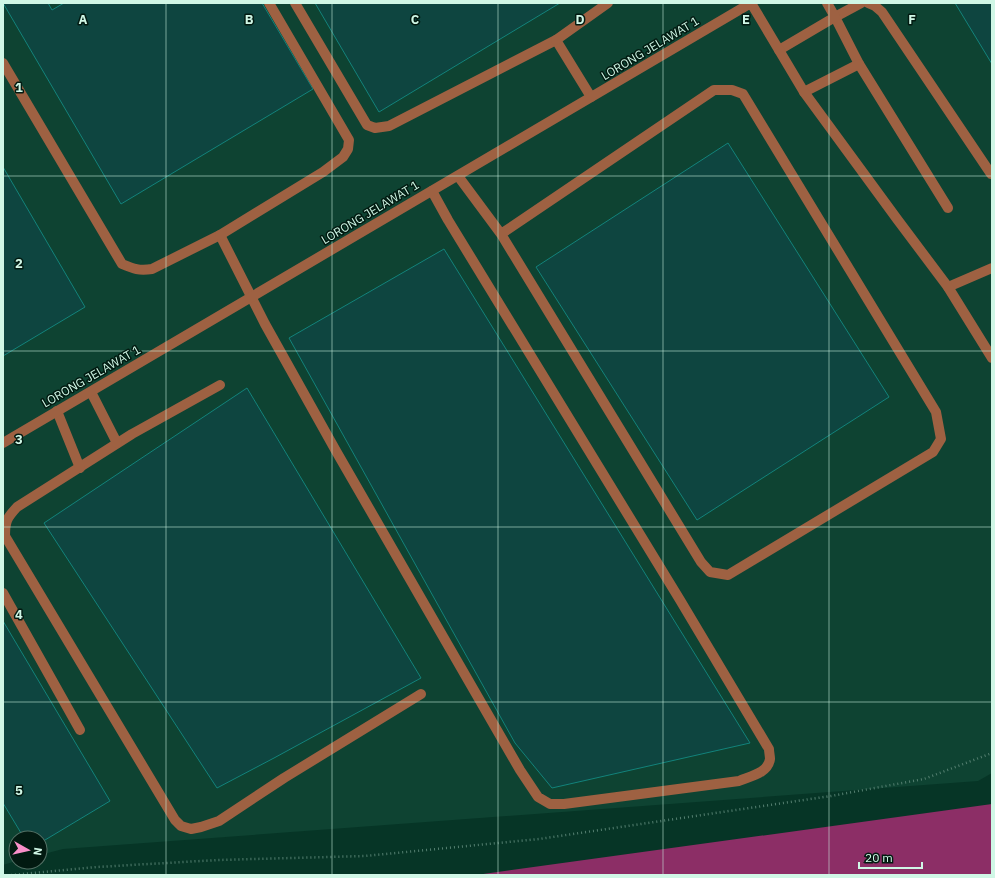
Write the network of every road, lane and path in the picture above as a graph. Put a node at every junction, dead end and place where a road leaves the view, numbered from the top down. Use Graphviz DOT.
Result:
graph roads {
  1 [pos="269,3"];
  2 [pos="295,3"];
  3 [pos="608,3"];
  4 [pos="751,3"];
  5 [pos="827,3"];
  6 [pos="861,3"];
  7 [pos="868,3"];
  8 [pos="835,17"];
  9 [pos="556,40"];
  10 [pos="779,50"];
  11 [pos="3,63"];
  12 [pos="859,64"];
  13 [pos="804,92"];
  14 [pos="591,97"];
  15 [pos="992,174"];
  16 [pos="458,176"];
  17 [pos="432,191"];
  18 [pos="948,208"];
  19 [pos="501,234"];
  20 [pos="220,235"];
  21 [pos="992,268"];
  22 [pos="948,287"];
  23 [pos="252,297"];
  24 [pos="992,358"];
  25 [pos="220,384"];
  26 [pos="91,392"];
  27 [pos="57,411"];
  28 [pos="3,443"];
  29 [pos="117,443"];
  30 [pos="80,468"];
  31 [pos="3,593"];
  32 [pos="421,694"];
  33 [pos="80,730"];
  34 [pos="992,753"];
  35 [pos="11,875"];
  1 -- 20 [label="street"];
  2 -- 9 [label="street"];
  3 -- 9 [label="street"];
  4 -- 10 [label="street"];
  4 -- 14 [label="street, LORONG JELAWAT 1"];
  5 -- 8 [label="street"];
  6 -- 8 [label="street"];
  7 -- 15 [label="street"];
  8 -- 10 [label="street"];
  8 -- 12 [label="street"];
  9 -- 14 [label="street"];
  10 -- 13 [label="street"];
  11 -- 20 [label="street"];
  12 -- 13 [label="street"];
  12 -- 18 [label="street"];
  13 -- 22 [label="street"];
  14 -- 16 [label="street, LORONG JELAWAT 1"];
  16 -- 17 [label="street, LORONG JELAWAT 1"];
  16 -- 19 [label="street"];
  17 -- 23 [label="street, LORONG JELAWAT 1"];
  17 -- 23 [label="street"];
  19 -- 19 [label="street"];
  20 -- 23 [label="street"];
  21 -- 22 [label="street"];
  22 -- 24 [label="street"];
  23 -- 26 [label="street, LORONG JELAWAT 1"];
  25 -- 29 [label="street"];
  26 -- 27 [label="street, LORONG JELAWAT 1"];
  26 -- 29 [label="street"];
  27 -- 28 [label="street, LORONG JELAWAT 1"];
  27 -- 30 [label="street"];
  29 -- 30 [label="street"];
  30 -- 32 [label="street"];
  31 -- 33 [label="street"];
  34 -- 35 [label="path"];
}
